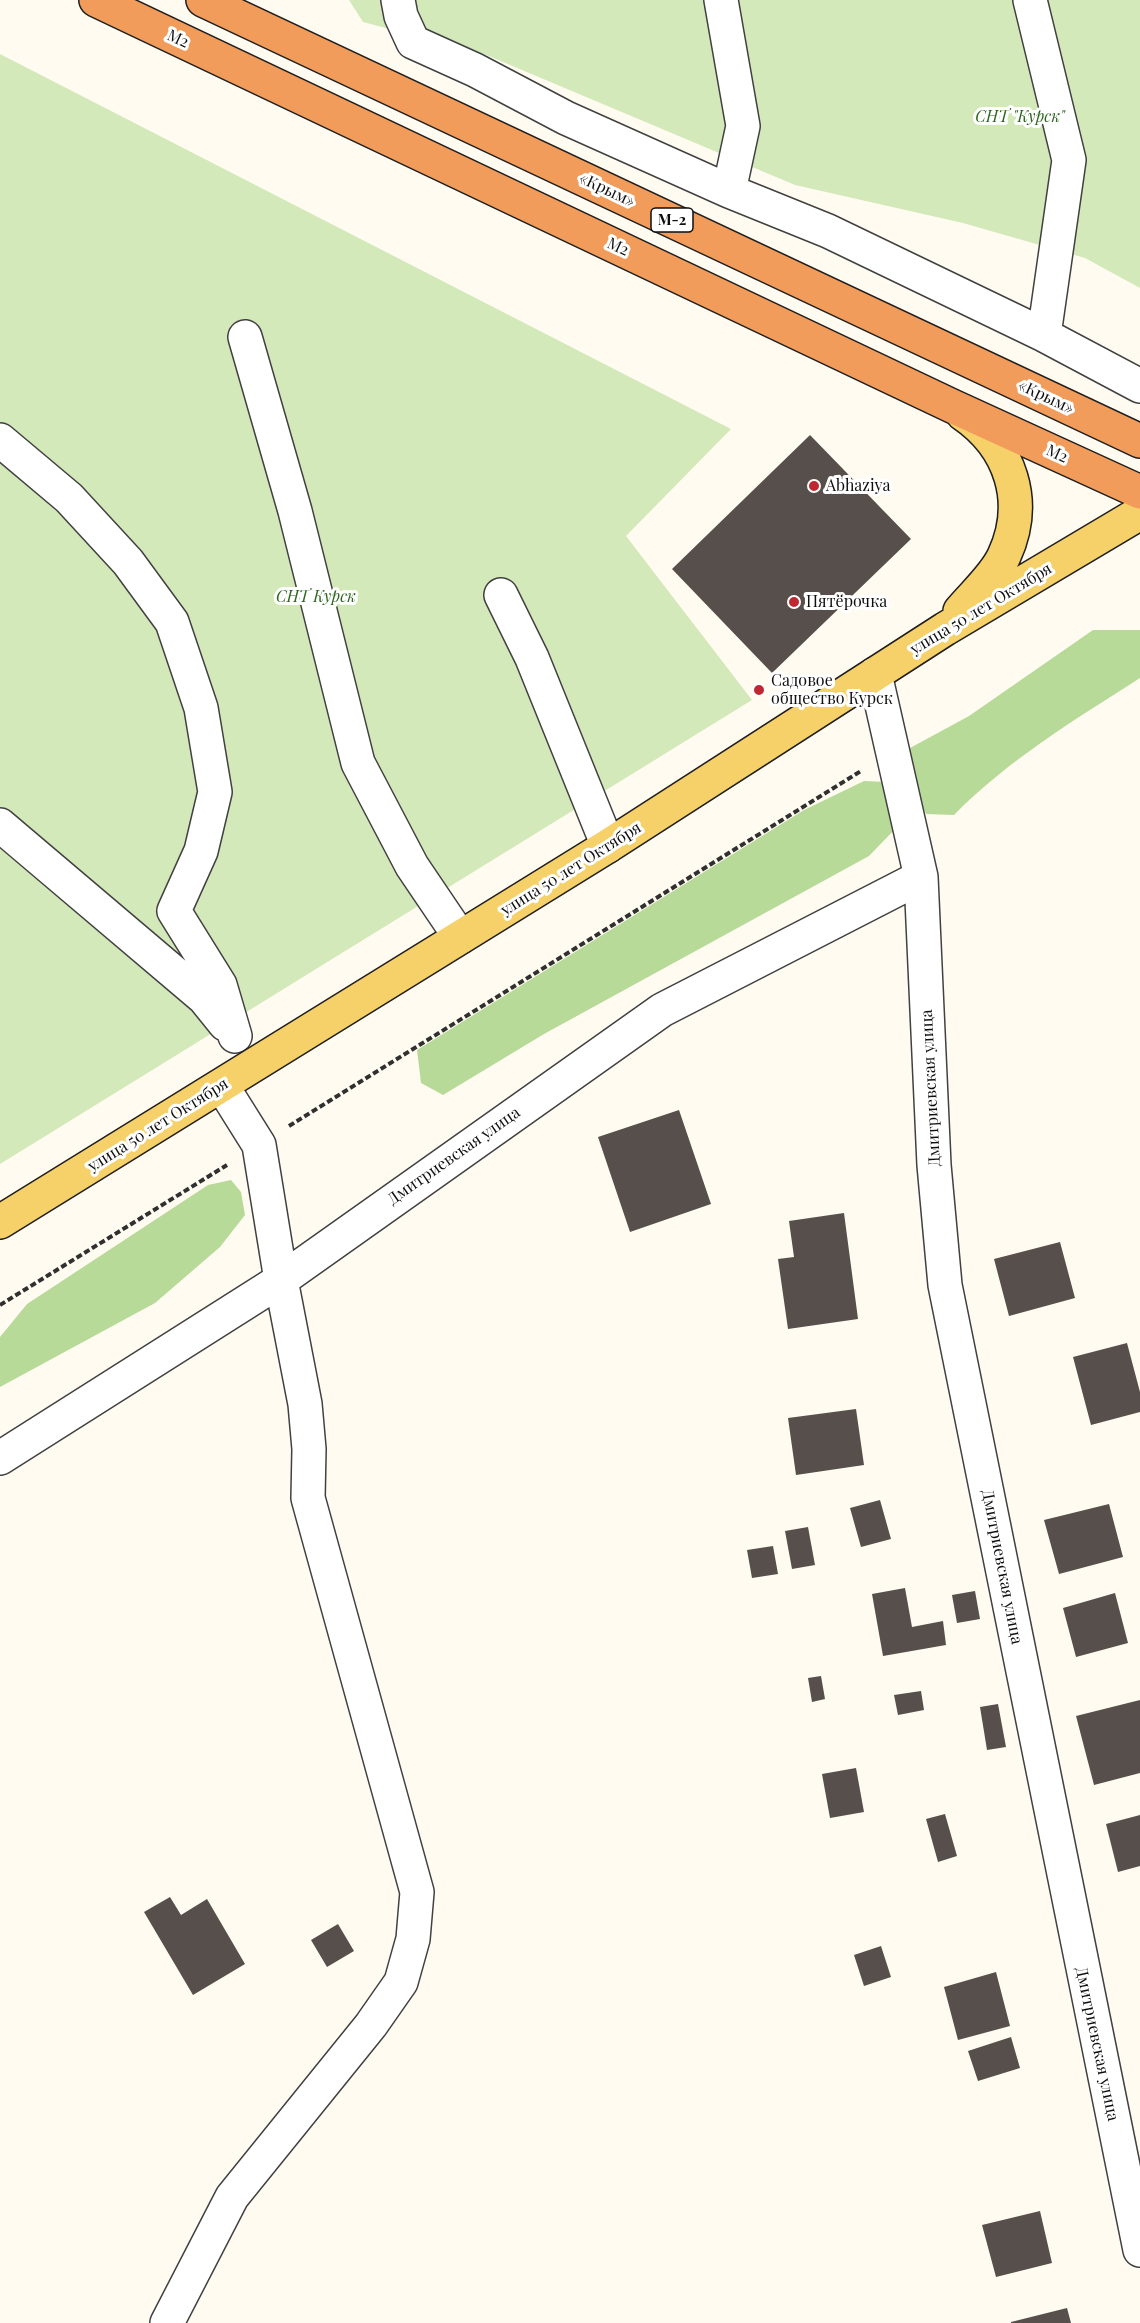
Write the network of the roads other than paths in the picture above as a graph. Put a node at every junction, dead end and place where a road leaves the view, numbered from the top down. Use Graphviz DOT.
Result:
graph roads {
  1 [pos="96,0"];
  2 [pos="204,0"];
  3 [pos="398,0"];
  4 [pos="721,0"];
  5 [pos="1030,0"];
  6 [pos="729,191"];
  7 [pos="1044,335"];
  8 [pos="245,337"];
  9 [pos="1140,386"];
  10 [pos="952,406"];
  11 [pos="0,440"];
  12 [pos="1140,441"];
  13 [pos="1140,492"];
  14 [pos="1140,513"];
  15 [pos="501,595"];
  16 [pos="945,629"];
  17 [pos="875,674"];
  18 [pos="0,825"];
  19 [pos="608,846"];
  20 [pos="921,877"];
  21 [pos="460,937"];
  22 [pos="235,1036"];
  23 [pos="258,1063"];
  24 [pos="222,1086"];
  25 [pos="0,1221"];
  26 [pos="280,1280"];
  27 [pos="0,1458"];
  28 [pos="1140,2250"];
  29 [pos="167,2323"];
  1 -- 10 [label="highway, М2"];
  2 -- 12 [label="highway, «Крым» / М-2"];
  3 -- 6 [label="street"];
  4 -- 6 [label="street"];
  5 -- 7 [label="street"];
  6 -- 7 [label="street"];
  7 -- 9 [label="street"];
  8 -- 21 [label="street"];
  10 -- 13 [label="highway, М2"];
  10 -- 16 [label="main road"];
  11 -- 22 [label="street"];
  14 -- 16 [label="main road, улица 50 лет Октября"];
  15 -- 19 [label="street"];
  16 -- 17 [label="main road, улица 50 лет Октября"];
  17 -- 19 [label="main road, улица 50 лет Октября"];
  17 -- 20 [label="street, Дмитриевская улица"];
  18 -- 22 [label="street"];
  19 -- 21 [label="main road, улица 50 лет Октября"];
  20 -- 26 [label="street, Дмитриевская улица"];
  20 -- 28 [label="street, Дмитриевская улица"];
  21 -- 23 [label="main road, улица 50 лет Октября"];
  22 -- 23 [label="street"];
  23 -- 24 [label="main road, улица 50 лет Октября"];
  24 -- 25 [label="main road, улица 50 лет Октября"];
  24 -- 26 [label="street"];
  26 -- 27 [label="street, Дмитриевская улица"];
  26 -- 29 [label="street"];
}
